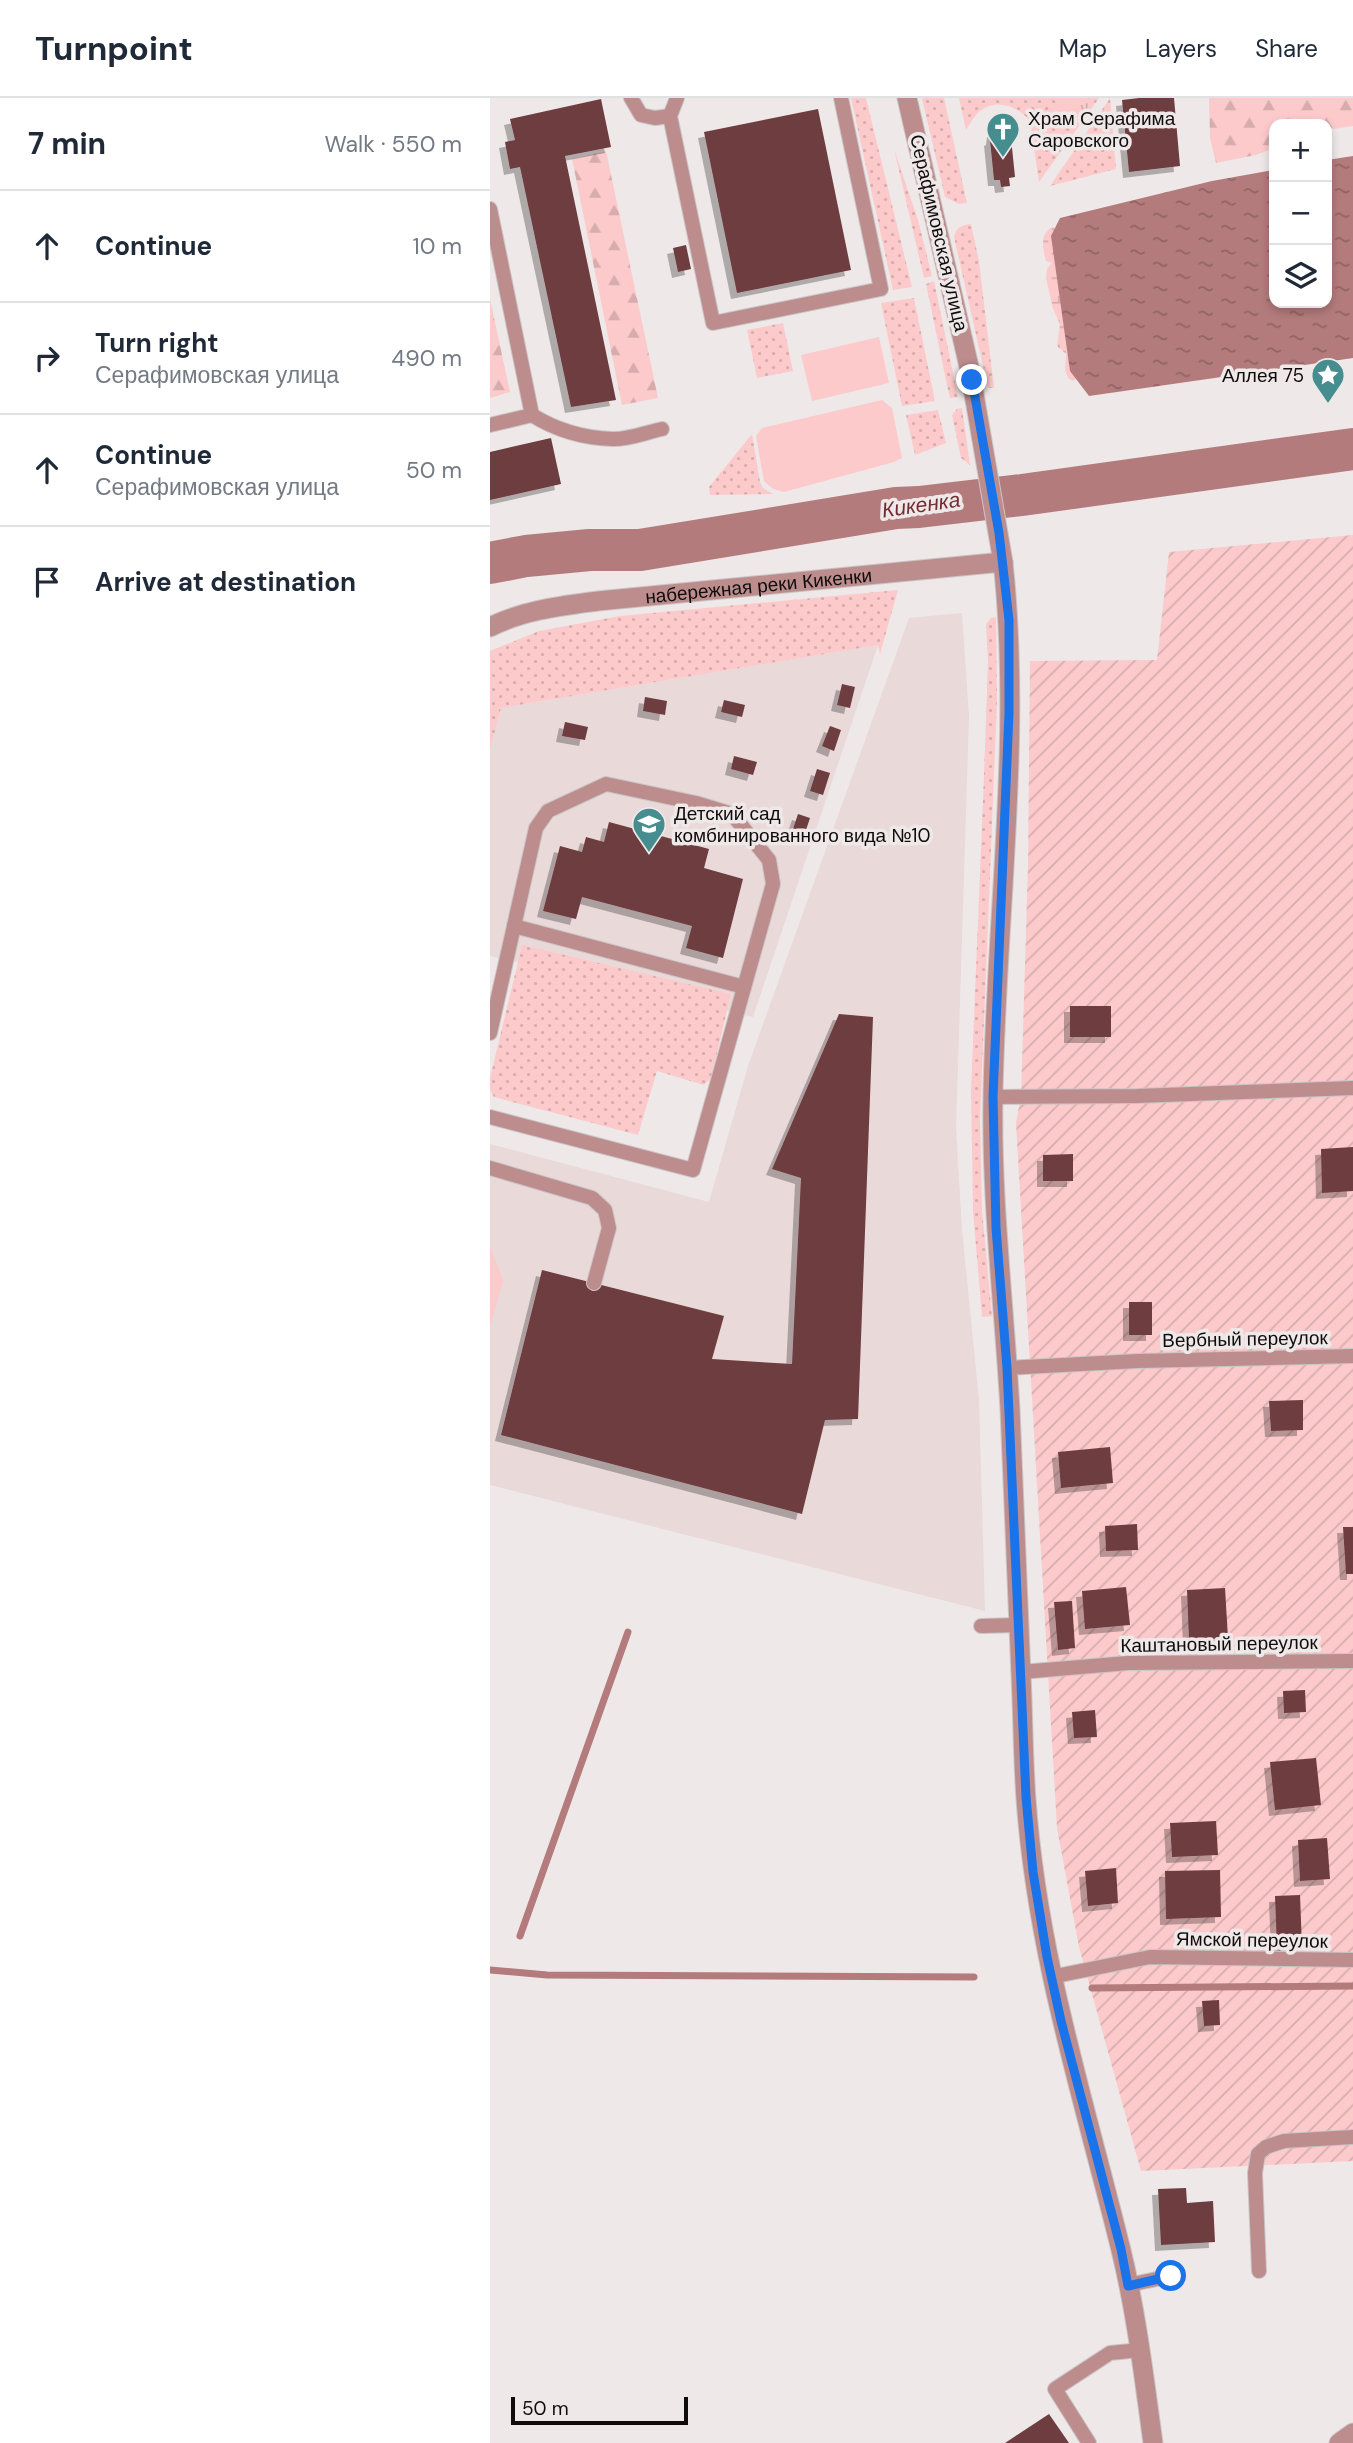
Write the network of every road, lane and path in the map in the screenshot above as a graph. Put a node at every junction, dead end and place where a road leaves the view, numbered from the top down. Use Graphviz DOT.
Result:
graph roads {
  1 [pos="631,98"];
  2 [pos="677,98"];
  3 [pos="841,98"];
  4 [pos="906,98"];
  5 [pos="670,116"];
  6 [pos="490,209"];
  7 [pos="492,230"];
  8 [pos="532,415"];
  9 [pos="490,425"];
  10 [pos="662,429"];
  11 [pos="1003,562"];
  12 [pos="490,627"];
  13 [pos="514,926"];
  14 [pos="744,988"];
  15 [pos="490,1033"];
  16 [pos="1353,1088"];
  17 [pos="993,1097"];
  18 [pos="490,1117"];
  19 [pos="490,1168"];
  20 [pos="594,1283"];
  21 [pos="1353,1356"];
  22 [pos="1007,1368"];
  23 [pos="1019,1625"];
  24 [pos="981,1626"];
  25 [pos="1353,1661"];
  26 [pos="1021,1672"];
  27 [pos="1353,1960"];
  28 [pos="1051,1977"];
  29 [pos="1353,2137"];
  30 [pos="1259,2271"];
  31 [pos="1171,2276"];
  32 [pos="1128,2286"];
  33 [pos="1140,2350"];
  34 [pos="1353,2433"];
  35 [pos="1089,2443"];
  36 [pos="1153,2443"];
  37 [pos="1339,2443"];
  1 -- 5 [label="lane"];
  2 -- 5 [label="lane"];
  3 -- 5 [label="lane"];
  4 -- 11 [label="street, Серафимовская улица"];
  6 -- 7 [label="lane"];
  7 -- 8 [label="lane"];
  8 -- 9 [label="lane"];
  8 -- 10 [label="lane"];
  11 -- 12 [label="street, набережная реки Кикенки"];
  11 -- 17 [label="street"];
  13 -- 14 [label="lane"];
  13 -- 14 [label="lane"];
  13 -- 15 [label="lane"];
  14 -- 18 [label="lane"];
  16 -- 17 [label="lane"];
  17 -- 22 [label="street"];
  19 -- 20 [label="lane"];
  21 -- 22 [label="lane, Вербный переулок"];
  22 -- 23 [label="street"];
  23 -- 24 [label="lane"];
  23 -- 26 [label="street"];
  25 -- 26 [label="lane, Каштановый переулок"];
  26 -- 28 [label="street"];
  27 -- 28 [label="lane, Ямской переулок"];
  28 -- 32 [label="street"];
  29 -- 30 [label="lane"];
  31 -- 32 [label="lane"];
  32 -- 33 [label="street"];
  33 -- 35 [label="lane"];
  33 -- 36 [label="street"];
  34 -- 37 [label="street"];
}
